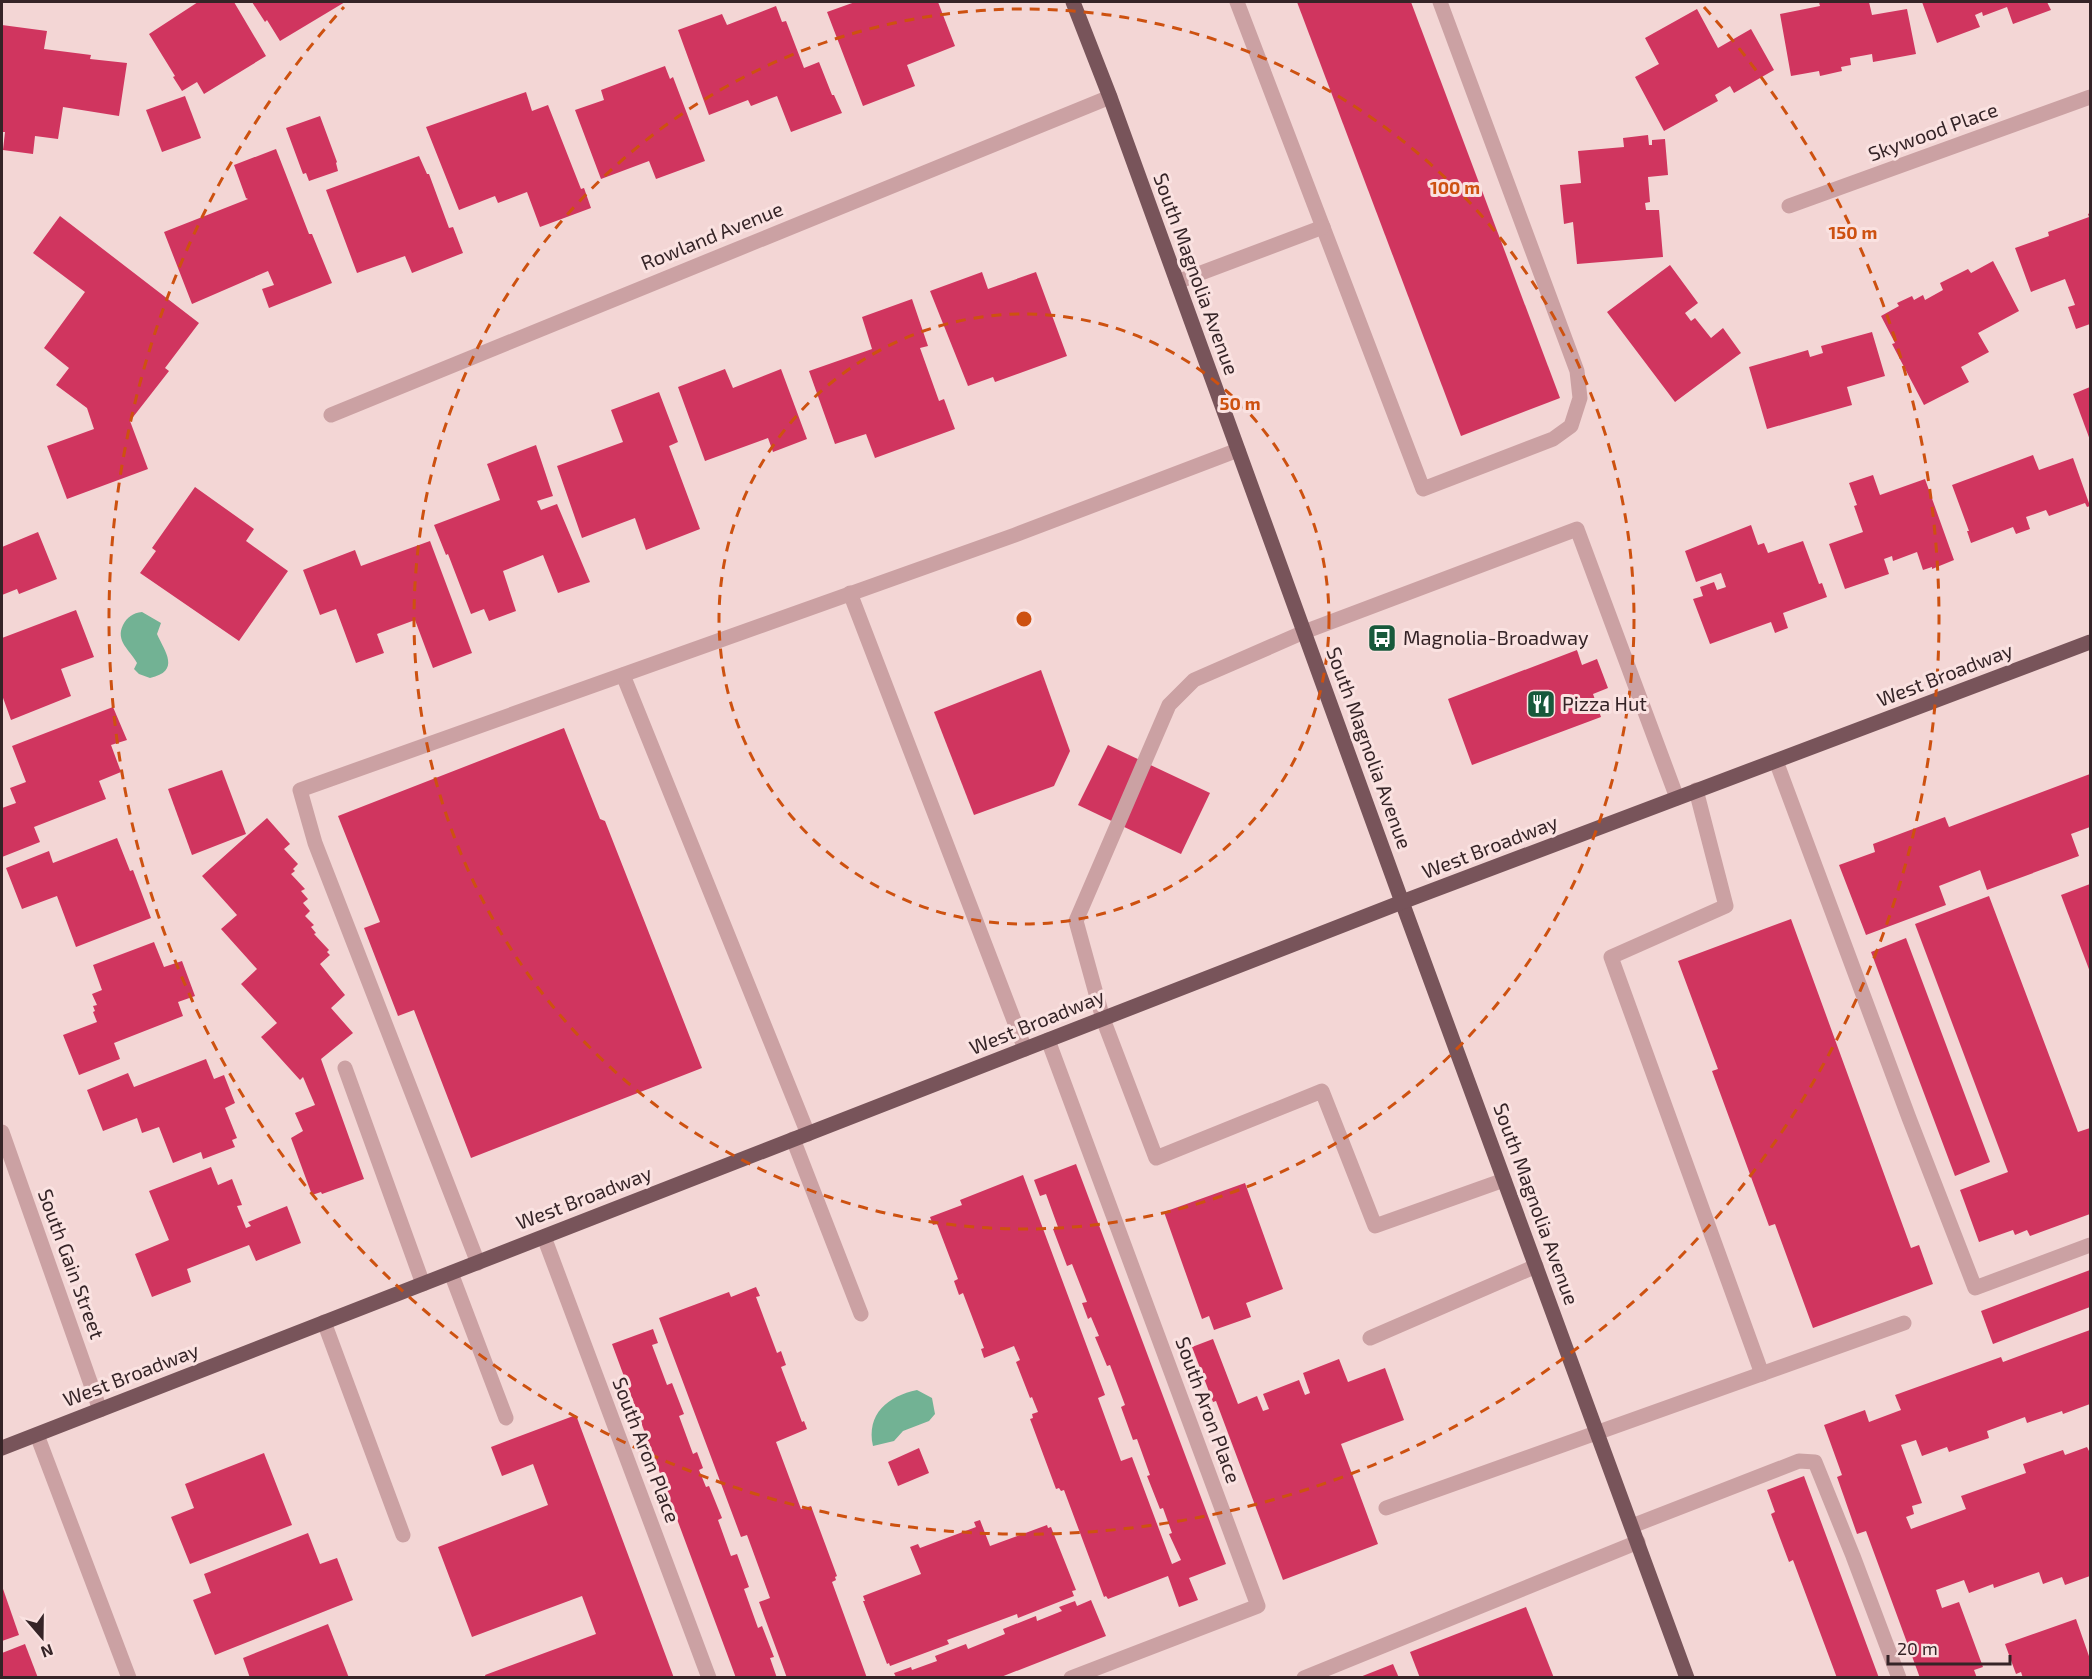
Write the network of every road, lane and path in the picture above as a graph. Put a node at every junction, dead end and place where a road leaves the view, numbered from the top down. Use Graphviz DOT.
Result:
graph roads {
  1 [pos="1073,2"];
  2 [pos="1237,2"];
  3 [pos="1440,2"];
  4 [pos="1110,97"];
  5 [pos="2091,97"];
  6 [pos="1790,206"];
  7 [pos="1323,227"];
  8 [pos="1177,282"];
  9 [pos="331,415"];
  10 [pos="1238,450"];
  11 [pos="850,593"];
  12 [pos="1304,632"];
  13 [pos="2091,642"];
  14 [pos="623,675"];
  15 [pos="1776,761"];
  16 [pos="1696,790"];
  17 [pos="1677,798"];
  18 [pos="1402,902"];
  19 [pos="1102,1019"];
  20 [pos="1048,1040"];
  21 [pos="1025,1049"];
  22 [pos="345,1068"];
  23 [pos="2,1132"];
  24 [pos="808,1134"];
  25 [pos="792,1139"];
  26 [pos="1504,1180"];
  27 [pos="544,1237"];
  28 [pos="2091,1245"];
  29 [pos="478,1263"];
  30 [pos="1536,1266"];
  31 [pos="451,1273"];
  32 [pos="423,1284"];
  33 [pos="861,1314"];
  34 [pos="324,1322"];
  35 [pos="1904,1323"];
  36 [pos="1370,1338"];
  37 [pos="1762,1374"];
  38 [pos="100,1410"];
  39 [pos="506,1418"];
  40 [pos="1597,1432"];
  41 [pos="37,1435"];
  42 [pos="2,1448"];
  43 [pos="1386,1508"];
  44 [pos="1632,1526"];
  45 [pos="403,1535"];
  46 [pos="1638,1542"];
  47 [pos="129,1677"];
  48 [pos="709,1677"];
  49 [pos="1071,1677"];
  50 [pos="1304,1677"];
  51 [pos="1687,1677"];
  52 [pos="1899,1677"];
  1 -- 4 [label="main road, South Magnolia Avenue"];
  2 -- 7 [label="street"];
  3 -- 7 [label="street"];
  4 -- 8 [label="main road, South Magnolia Avenue"];
  4 -- 9 [label="street, Rowland Avenue"];
  5 -- 6 [label="street, Skywood Place"];
  7 -- 8 [label="street"];
  8 -- 10 [label="main road, South Magnolia Avenue"];
  10 -- 11 [label="street"];
  10 -- 12 [label="main road, South Magnolia Avenue"];
  11 -- 14 [label="street"];
  11 -- 21 [label="street"];
  12 -- 17 [label="street"];
  12 -- 18 [label="main road, South Magnolia Avenue"];
  12 -- 19 [label="street"];
  13 -- 15 [label="main road, West Broadway"];
  14 -- 24 [label="street"];
  14 -- 29 [label="street"];
  15 -- 16 [label="main road, West Broadway"];
  15 -- 28 [label="street"];
  16 -- 17 [label="main road, West Broadway"];
  16 -- 37 [label="street"];
  17 -- 18 [label="main road, West Broadway"];
  18 -- 19 [label="main road, West Broadway"];
  18 -- 26 [label="main road, South Magnolia Avenue"];
  19 -- 20 [label="main road, West Broadway"];
  19 -- 26 [label="street"];
  20 -- 21 [label="main road, West Broadway"];
  20 -- 49 [label="street, South Aron Place"];
  21 -- 24 [label="main road, West Broadway"];
  22 -- 32 [label="street"];
  23 -- 38 [label="street, South Gain Street"];
  24 -- 25 [label="main road, West Broadway"];
  25 -- 27 [label="main road, West Broadway"];
  25 -- 33 [label="street"];
  26 -- 30 [label="main road, South Magnolia Avenue"];
  27 -- 29 [label="main road, West Broadway"];
  27 -- 48 [label="street, South Aron Place"];
  29 -- 31 [label="main road, West Broadway"];
  30 -- 36 [label="street"];
  30 -- 40 [label="main road, South Magnolia Avenue"];
  31 -- 32 [label="main road, West Broadway"];
  31 -- 39 [label="street"];
  32 -- 34 [label="main road, West Broadway"];
  34 -- 38 [label="main road, West Broadway"];
  34 -- 45 [label="street"];
  35 -- 37 [label="street"];
  37 -- 40 [label="street"];
  38 -- 41 [label="main road, West Broadway"];
  40 -- 43 [label="street"];
  40 -- 44 [label="main road, South Magnolia Avenue"];
  41 -- 42 [label="main road, West Broadway"];
  41 -- 47 [label="street"];
  44 -- 46 [label="main road, South Magnolia Avenue"];
  44 -- 52 [label="street"];
  46 -- 50 [label="street"];
  46 -- 51 [label="main road, South Magnolia Avenue"];
}
